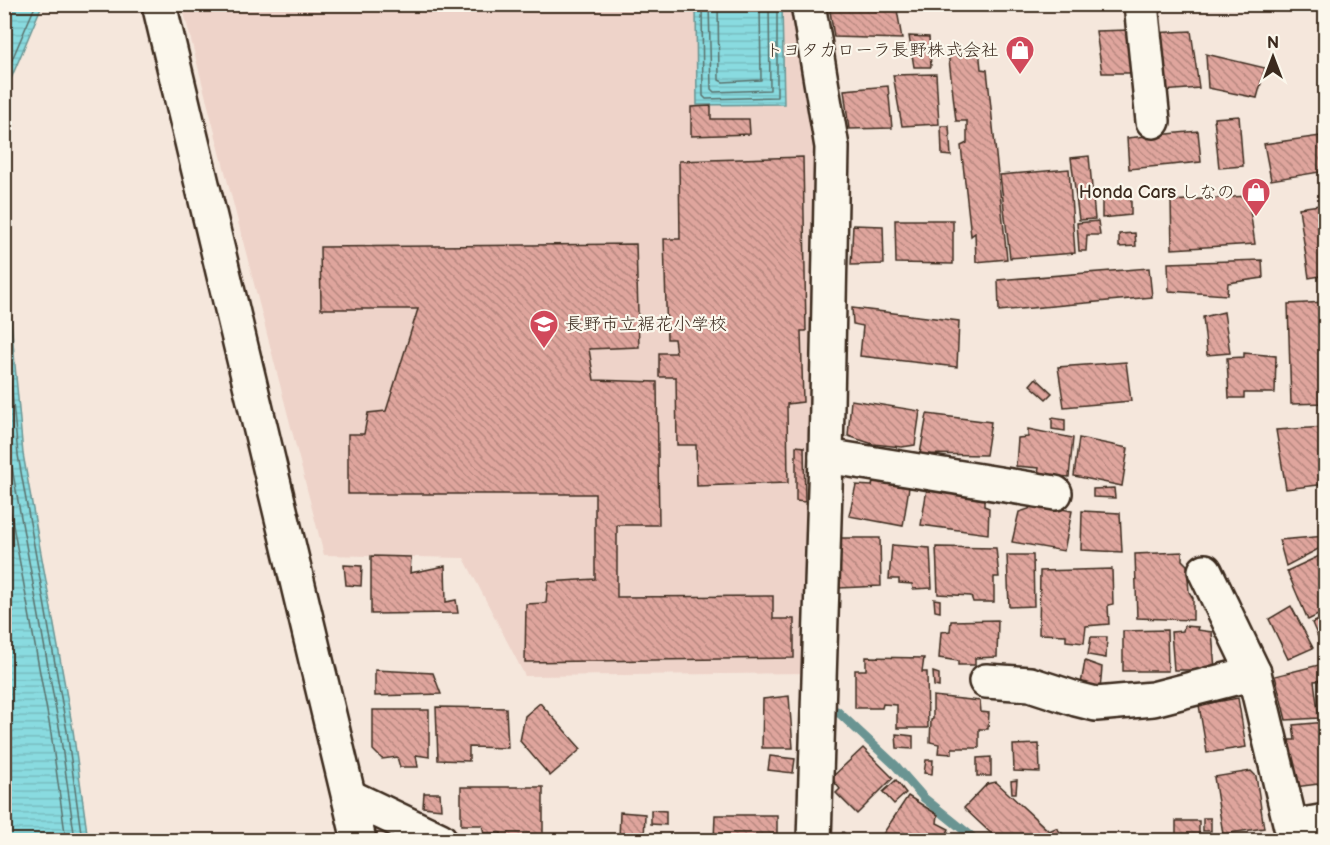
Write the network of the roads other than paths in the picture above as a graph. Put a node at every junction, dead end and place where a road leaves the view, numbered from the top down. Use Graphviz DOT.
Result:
graph roads {
  1 [pos="159,4"];
  2 [pos="808,4"];
  3 [pos="1140,4"];
  4 [pos="1153,122"];
  5 [pos="826,456"];
  6 [pos="1055,493"];
  7 [pos="1205,571"];
  8 [pos="1254,673"];
  9 [pos="986,681"];
  10 [pos="350,797"];
  11 [pos="1326,821"];
  12 [pos="359,840"];
  13 [pos="440,840"];
  14 [pos="814,840"];
  1 -- 10 [label="street"];
  2 -- 5 [label="street"];
  3 -- 4 [label="street"];
  5 -- 6 [label="street"];
  5 -- 14 [label="street"];
  7 -- 8 [label="street"];
  8 -- 9 [label="street"];
  8 -- 11 [label="street"];
  10 -- 12 [label="street"];
  10 -- 13 [label="street"];
}
